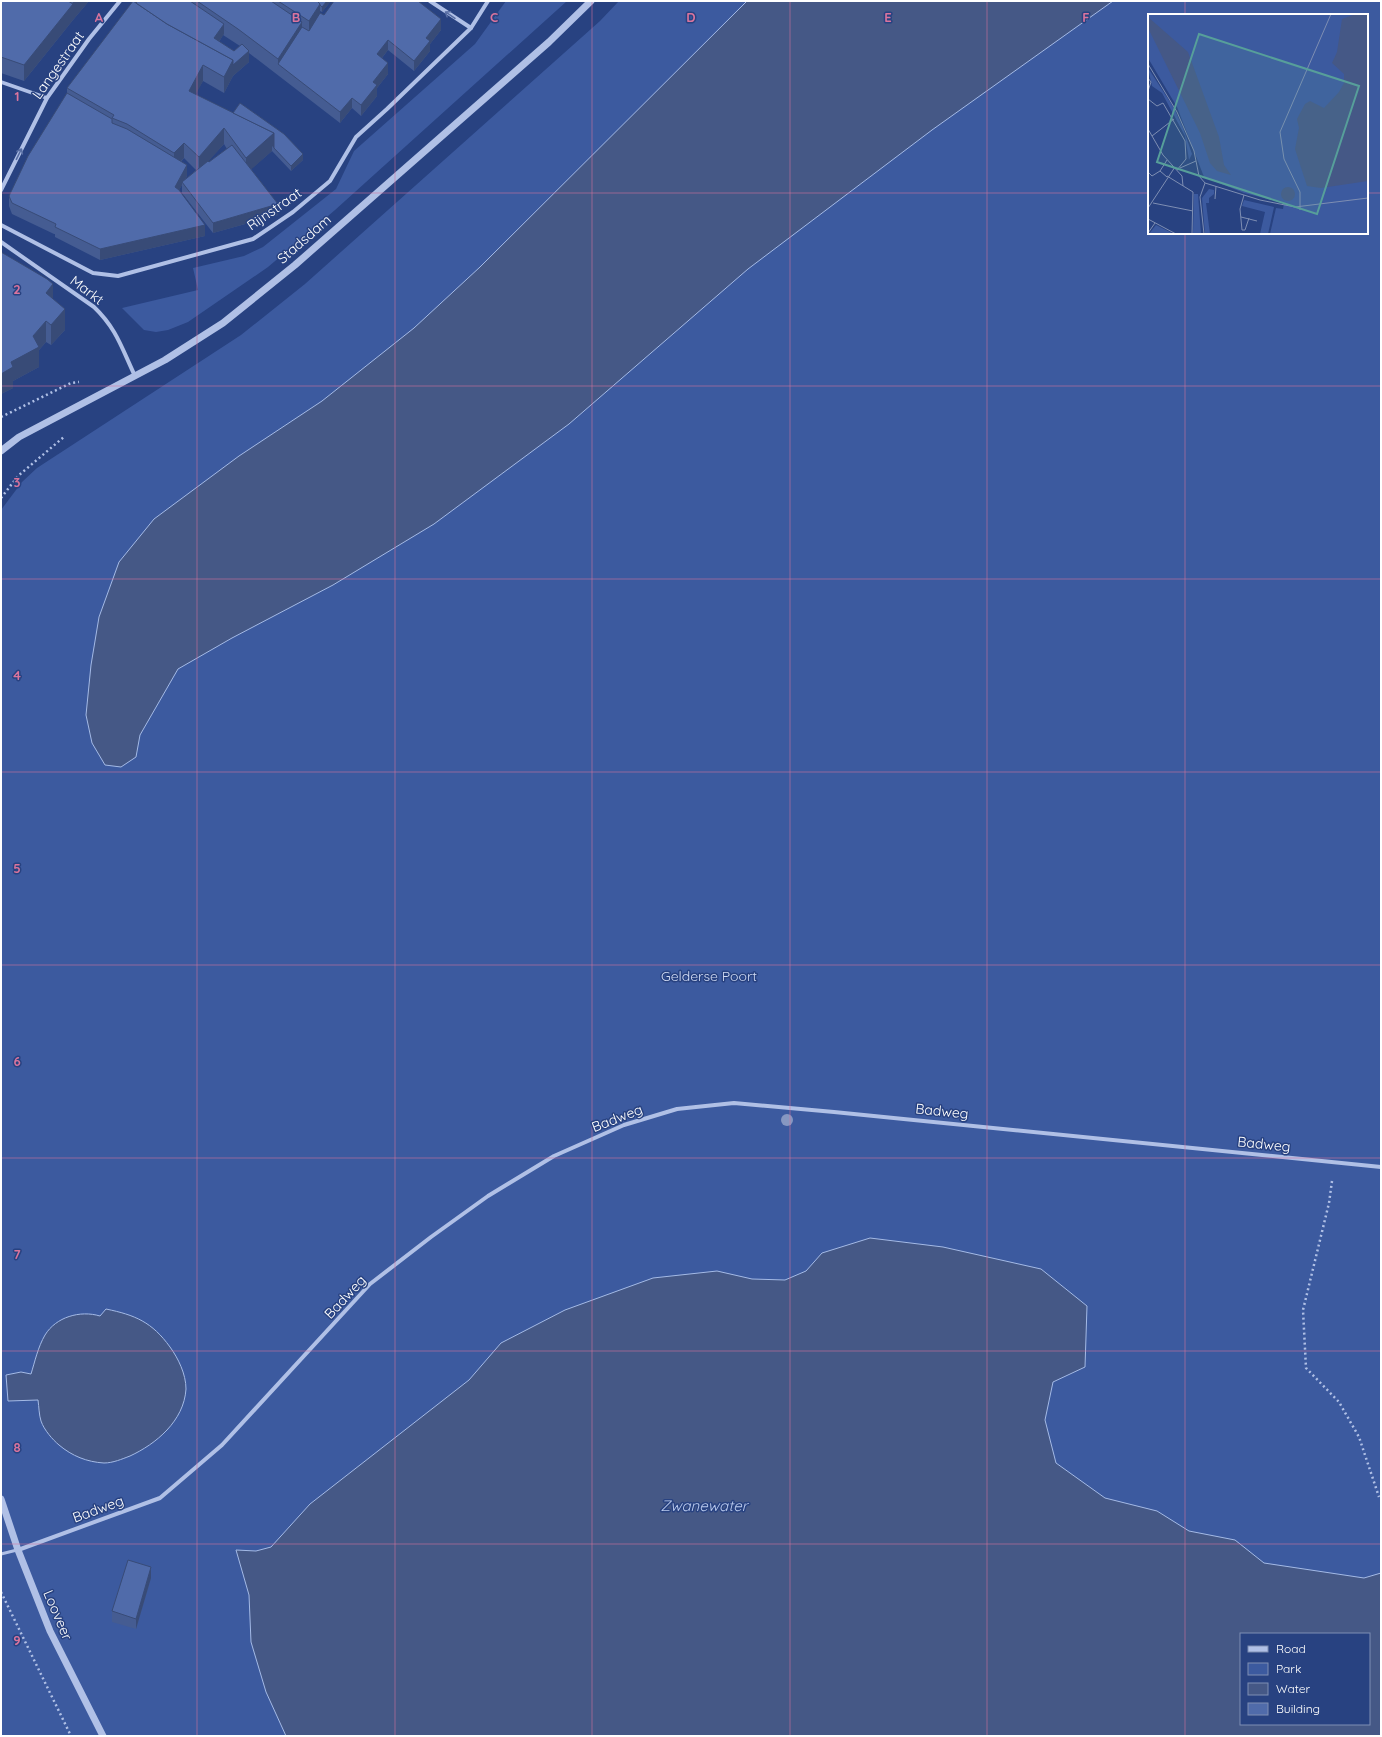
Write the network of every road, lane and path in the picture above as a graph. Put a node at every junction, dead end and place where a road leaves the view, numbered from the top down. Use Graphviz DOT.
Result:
graph roads {
  1 [pos="120,1"];
  2 [pos="430,1"];
  3 [pos="488,1"];
  4 [pos="591,1"];
  5 [pos="471,28"];
  6 [pos="1,82"];
  7 [pos="47,98"];
  8 [pos="1,189"];
  9 [pos="1,225"];
  10 [pos="1,242"];
  11 [pos="136,376"];
  12 [pos="1,451"];
  13 [pos="1334,1162"];
  14 [pos="1381,1167"];
  15 [pos="1380,1497"];
  16 [pos="1,1499"];
  17 [pos="18,1550"];
  18 [pos="1,1554"];
  19 [pos="1,1592"];
  20 [pos="71,1736"];
  21 [pos="103,1736"];
  1 -- 7 [label="street, Langestraat"];
  5 -- 2 [label="street, one-way"];
  3 -- 5 [label="street, Rijnstraat"];
  4 -- 11 [label="street, Stadsdam"];
  5 -- 9 [label="street, Rijnstraat"];
  6 -- 7 [label="street"];
  8 -- 7 [label="street, Langestraat, one-way"];
  10 -- 11 [label="street, Markt"];
  11 -- 12 [label="street, Stadsdam"];
  13 -- 14 [label="street, Badweg"];
  13 -- 15 [label="path"];
  13 -- 17 [label="street, Badweg"];
  16 -- 17 [label="street, Looveer"];
  17 -- 18 [label="lane, Badweg"];
  17 -- 21 [label="street, Looveer"];
  19 -- 20 [label="path"];
}
